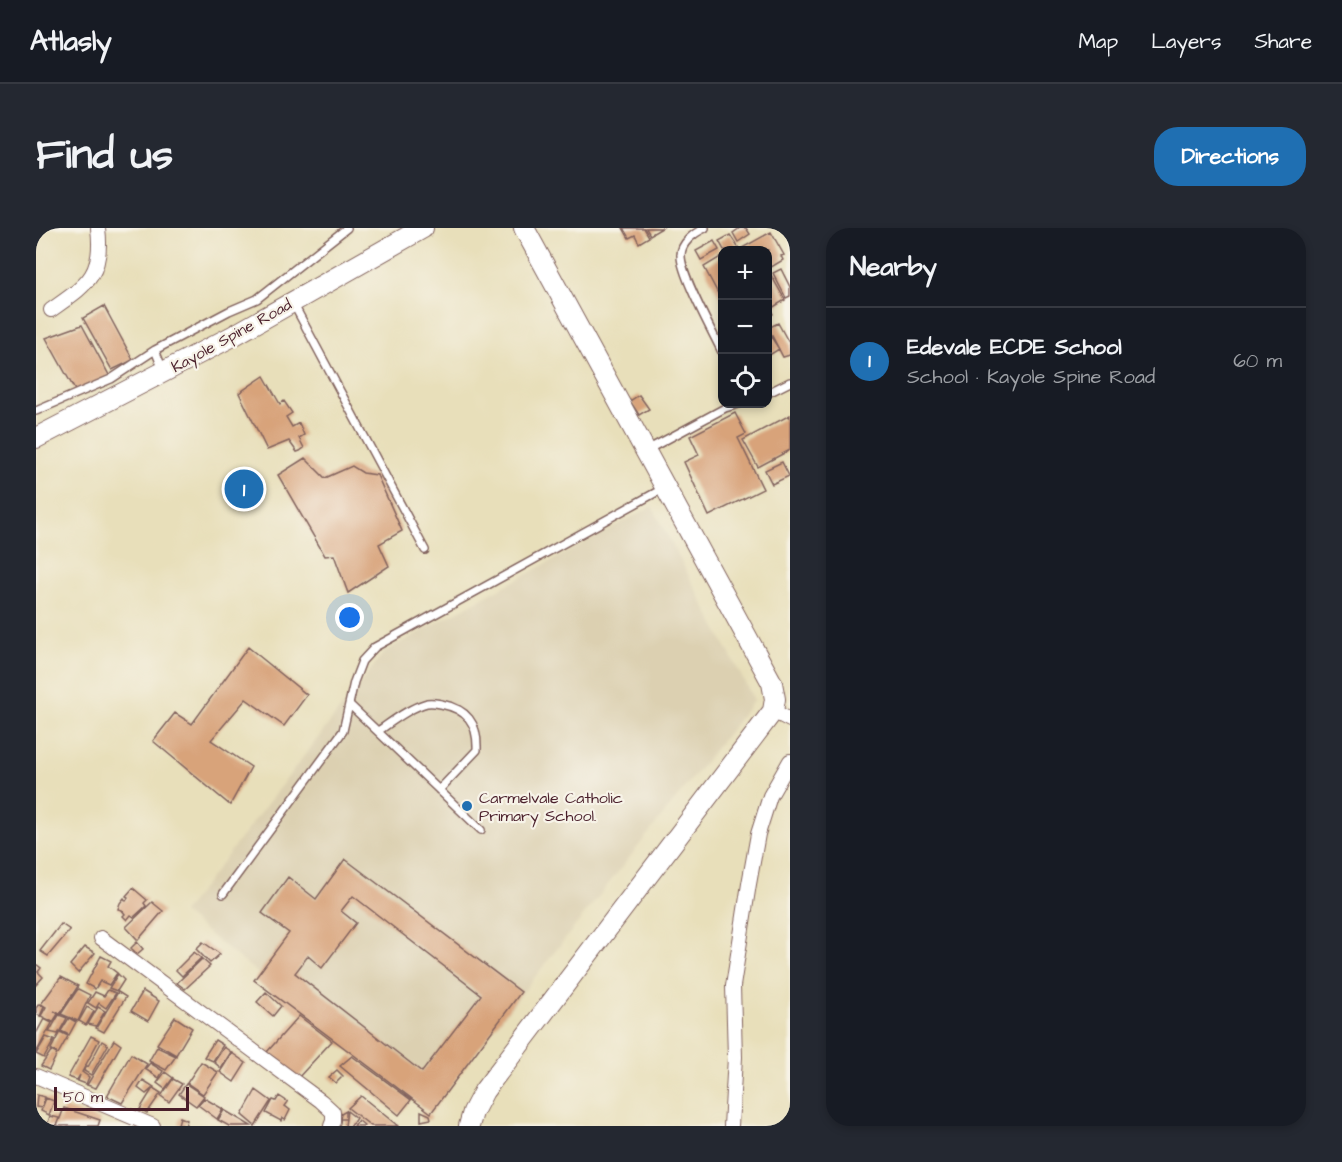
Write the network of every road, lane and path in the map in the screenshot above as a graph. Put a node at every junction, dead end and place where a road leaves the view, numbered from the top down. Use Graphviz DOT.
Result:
graph roads {
  1 [pos="98,228"];
  2 [pos="347,228"];
  3 [pos="423,228"];
  4 [pos="524,228"];
  5 [pos="705,228"];
  6 [pos="292,301"];
  7 [pos="51,310"];
  8 [pos="718,341"];
  9 [pos="155,350"];
  10 [pos="164,372"];
  11 [pos="790,382"];
  12 [pos="772,391"];
  13 [pos="725,408"];
  14 [pos="36,411"];
  15 [pos="36,438"];
  16 [pos="645,451"];
  17 [pos="664,488"];
  18 [pos="425,550"];
  19 [pos="350,705"];
  20 [pos="782,716"];
  21 [pos="378,731"];
  22 [pos="790,761"];
  23 [pos="439,790"];
  24 [pos="481,830"];
  25 [pos="223,894"];
  26 [pos="101,938"];
  27 [pos="36,1076"];
  28 [pos="153,1126"];
  29 [pos="331,1126"];
  30 [pos="469,1126"];
  31 [pos="731,1126"];
  1 -- 7 [label="street"];
  2 -- 9 [label="lane"];
  3 -- 6 [label="street, Kayole Spine Road"];
  4 -- 16 [label="street"];
  5 -- 8 [label="lane"];
  6 -- 10 [label="street, Kayole Spine Road"];
  6 -- 18 [label="lane"];
  9 -- 10 [label="lane"];
  9 -- 14 [label="lane"];
  10 -- 15 [label="street, Kayole Spine Road"];
  11 -- 12 [label="lane"];
  13 -- 16 [label="lane"];
  16 -- 17 [label="street"];
  17 -- 19 [label="lane"];
  17 -- 20 [label="street"];
  19 -- 21 [label="lane"];
  19 -- 25 [label="lane"];
  20 -- 30 [label="street"];
  21 -- 23 [label="lane"];
  21 -- 23 [label="lane"];
  22 -- 31 [label="street"];
  23 -- 24 [label="lane"];
  26 -- 29 [label="street"];
  27 -- 28 [label="street"];
}
